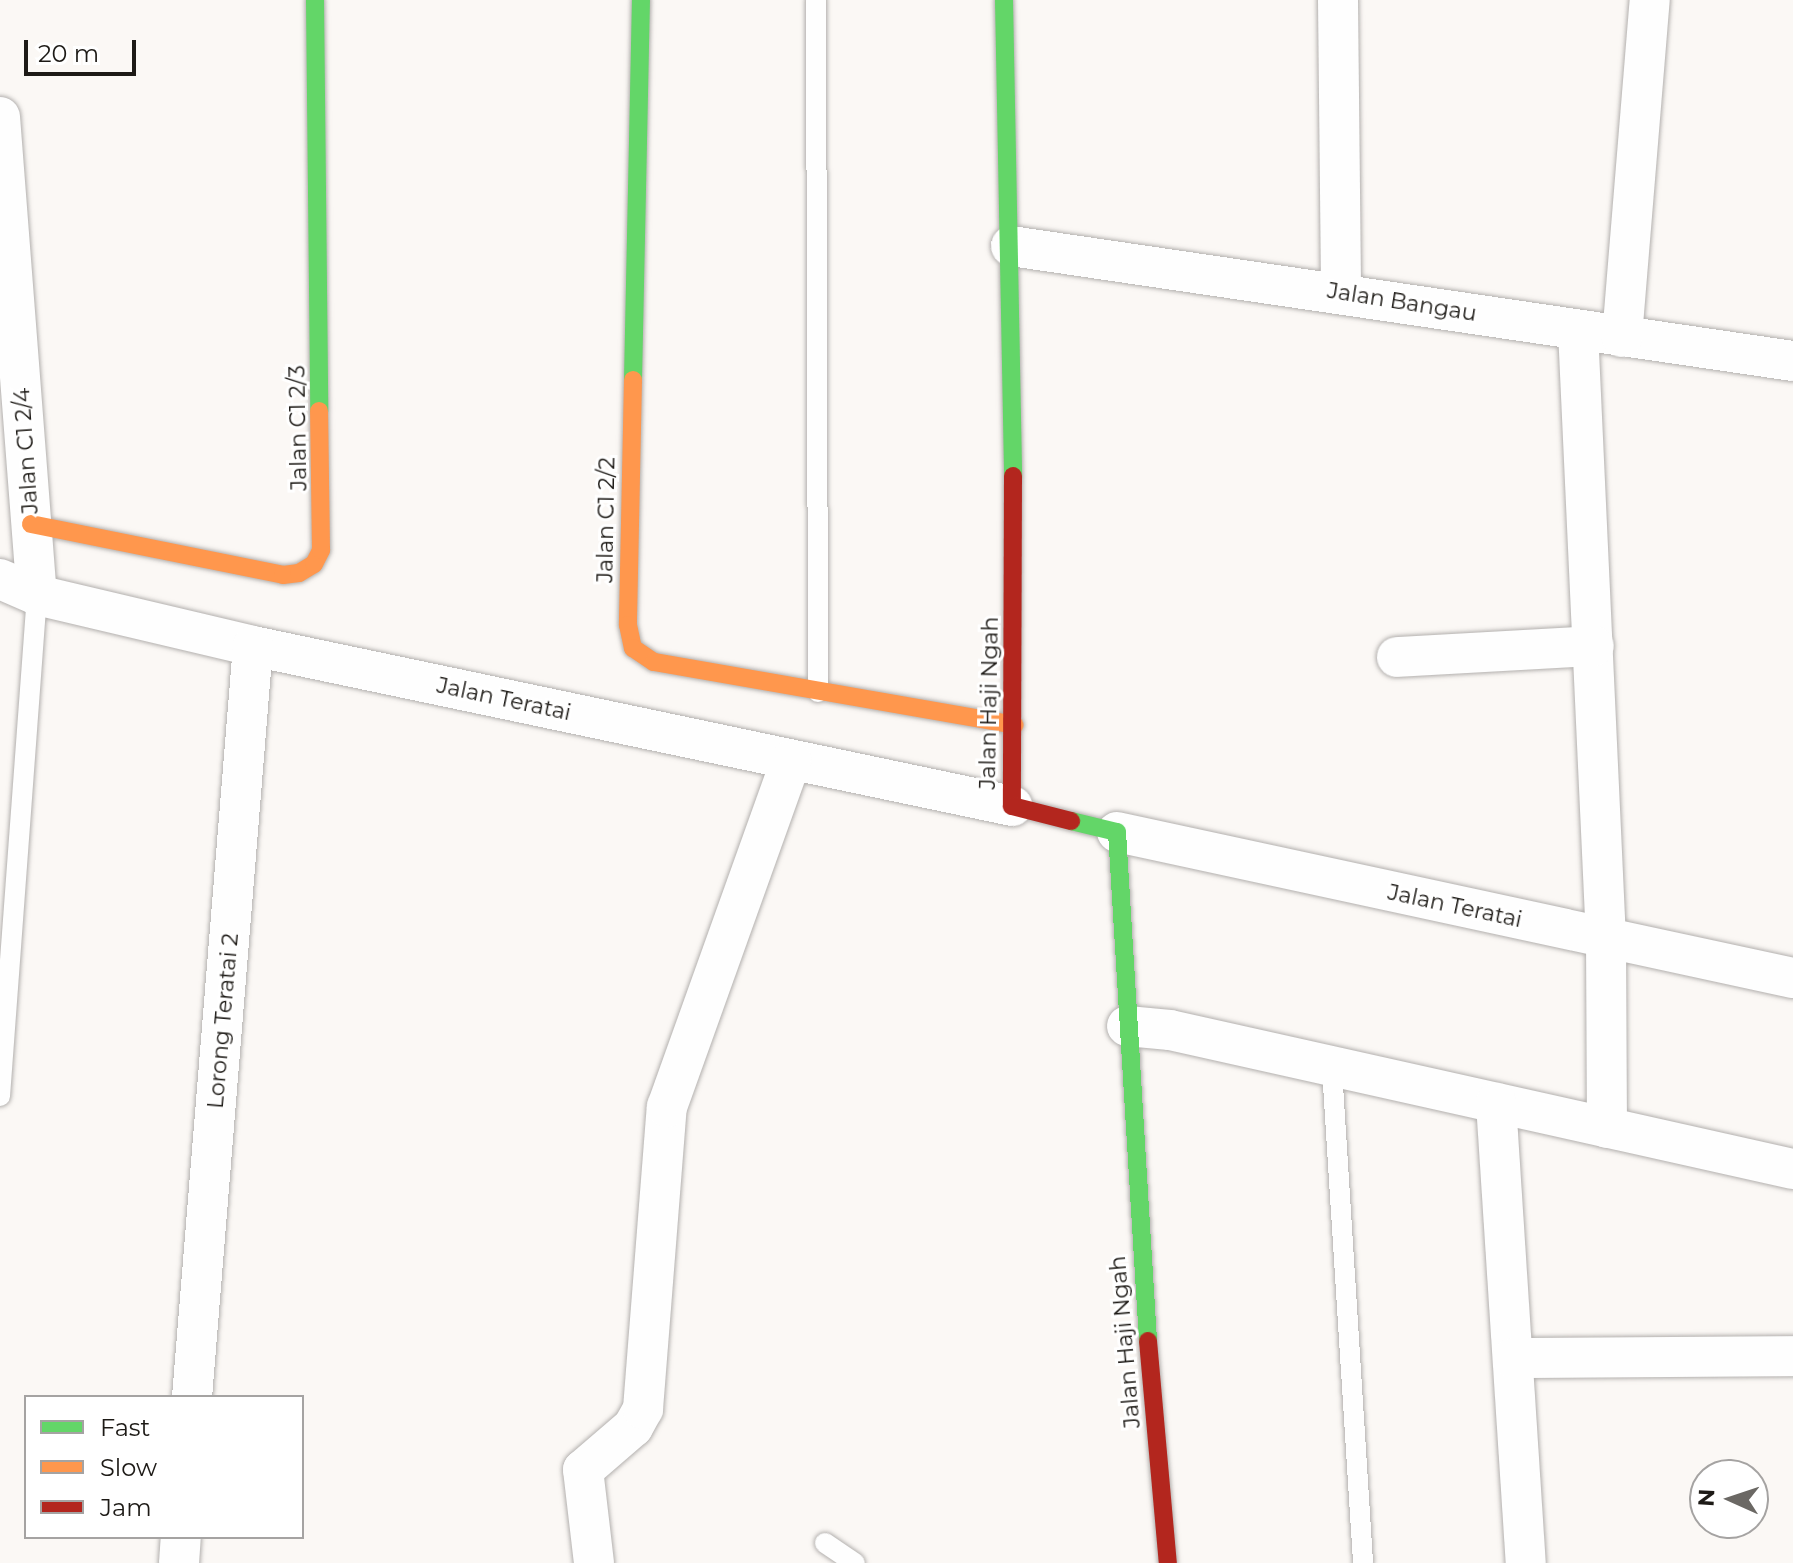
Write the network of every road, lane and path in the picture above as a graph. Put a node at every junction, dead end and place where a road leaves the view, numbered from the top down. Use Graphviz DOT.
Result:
graph roads {
  1 [pos="315,0"];
  2 [pos="641,0"];
  3 [pos="816,0"];
  4 [pos="1004,0"];
  5 [pos="1338,0"];
  6 [pos="1650,0"];
  7 [pos="0,117"];
  8 [pos="1011,246"];
  9 [pos="1341,292"];
  10 [pos="1578,330"];
  11 [pos="1622,337"];
  12 [pos="1793,361"];
  13 [pos="31,524"];
  14 [pos="0,579"];
  15 [pos="37,595"];
  16 [pos="253,646"];
  17 [pos="1594,646"];
  18 [pos="1397,657"];
  19 [pos="818,692"];
  20 [pos="1015,725"];
  21 [pos="791,760"];
  22 [pos="1012,806"];
  23 [pos="1117,832"];
  24 [pos="1606,939"];
  25 [pos="1793,978"];
  26 [pos="1127,1026"];
  27 [pos="1332,1069"];
  28 [pos="0,1096"];
  29 [pos="1496,1103"];
  30 [pos="1607,1128"];
  31 [pos="1793,1169"];
  32 [pos="1793,1356"];
  33 [pos="1513,1358"];
  34 [pos="192,1395"];
  35 [pos="181,1539"];
  36 [pos="825,1543"];
  37 [pos="179,1563"];
  38 [pos="594,1563"];
  39 [pos="855,1563"];
  40 [pos="1168,1563"];
  41 [pos="1363,1563"];
  42 [pos="1526,1563"];
  1 -- 13 [label="street, Jalan C1 2/3"];
  2 -- 19 [label="street, Jalan C1 2/2"];
  3 -- 19 [label="lane"];
  4 -- 8 [label="street, Jalan Haji Ngah"];
  5 -- 9 [label="street"];
  6 -- 11 [label="street"];
  7 -- 13 [label="street, Jalan C1 2/4"];
  8 -- 9 [label="street, Jalan Bangau"];
  8 -- 20 [label="street, Jalan Haji Ngah"];
  9 -- 10 [label="street, Jalan Bangau"];
  10 -- 11 [label="street, Jalan Bangau"];
  10 -- 17 [label="street"];
  11 -- 12 [label="street, Jalan Bangau"];
  13 -- 15 [label="street, Jalan C1 2/4"];
  14 -- 15 [label="street, Jalan Teratai"];
  15 -- 16 [label="street, Jalan Teratai"];
  15 -- 28 [label="lane"];
  16 -- 21 [label="street, Jalan Teratai"];
  16 -- 34 [label="street, Lorong Teratai 2"];
  17 -- 18 [label="street"];
  17 -- 24 [label="street"];
  19 -- 20 [label="street, Jalan C1 2/2"];
  20 -- 22 [label="street, Jalan Haji Ngah"];
  21 -- 22 [label="street, Jalan Teratai"];
  21 -- 38 [label="street"];
  22 -- 23 [label="street, Jalan Haji Ngah"];
  23 -- 24 [label="street, Jalan Teratai"];
  23 -- 26 [label="street, Jalan Haji Ngah"];
  24 -- 25 [label="street, Jalan Teratai"];
  24 -- 30 [label="street"];
  26 -- 27 [label="street"];
  26 -- 40 [label="street, Jalan Haji Ngah"];
  27 -- 29 [label="street"];
  27 -- 41 [label="lane"];
  29 -- 30 [label="street"];
  29 -- 33 [label="street"];
  30 -- 31 [label="street"];
  32 -- 33 [label="street"];
  33 -- 42 [label="street"];
  35 -- 37 [label="street"];
  36 -- 39 [label="lane"];
}
